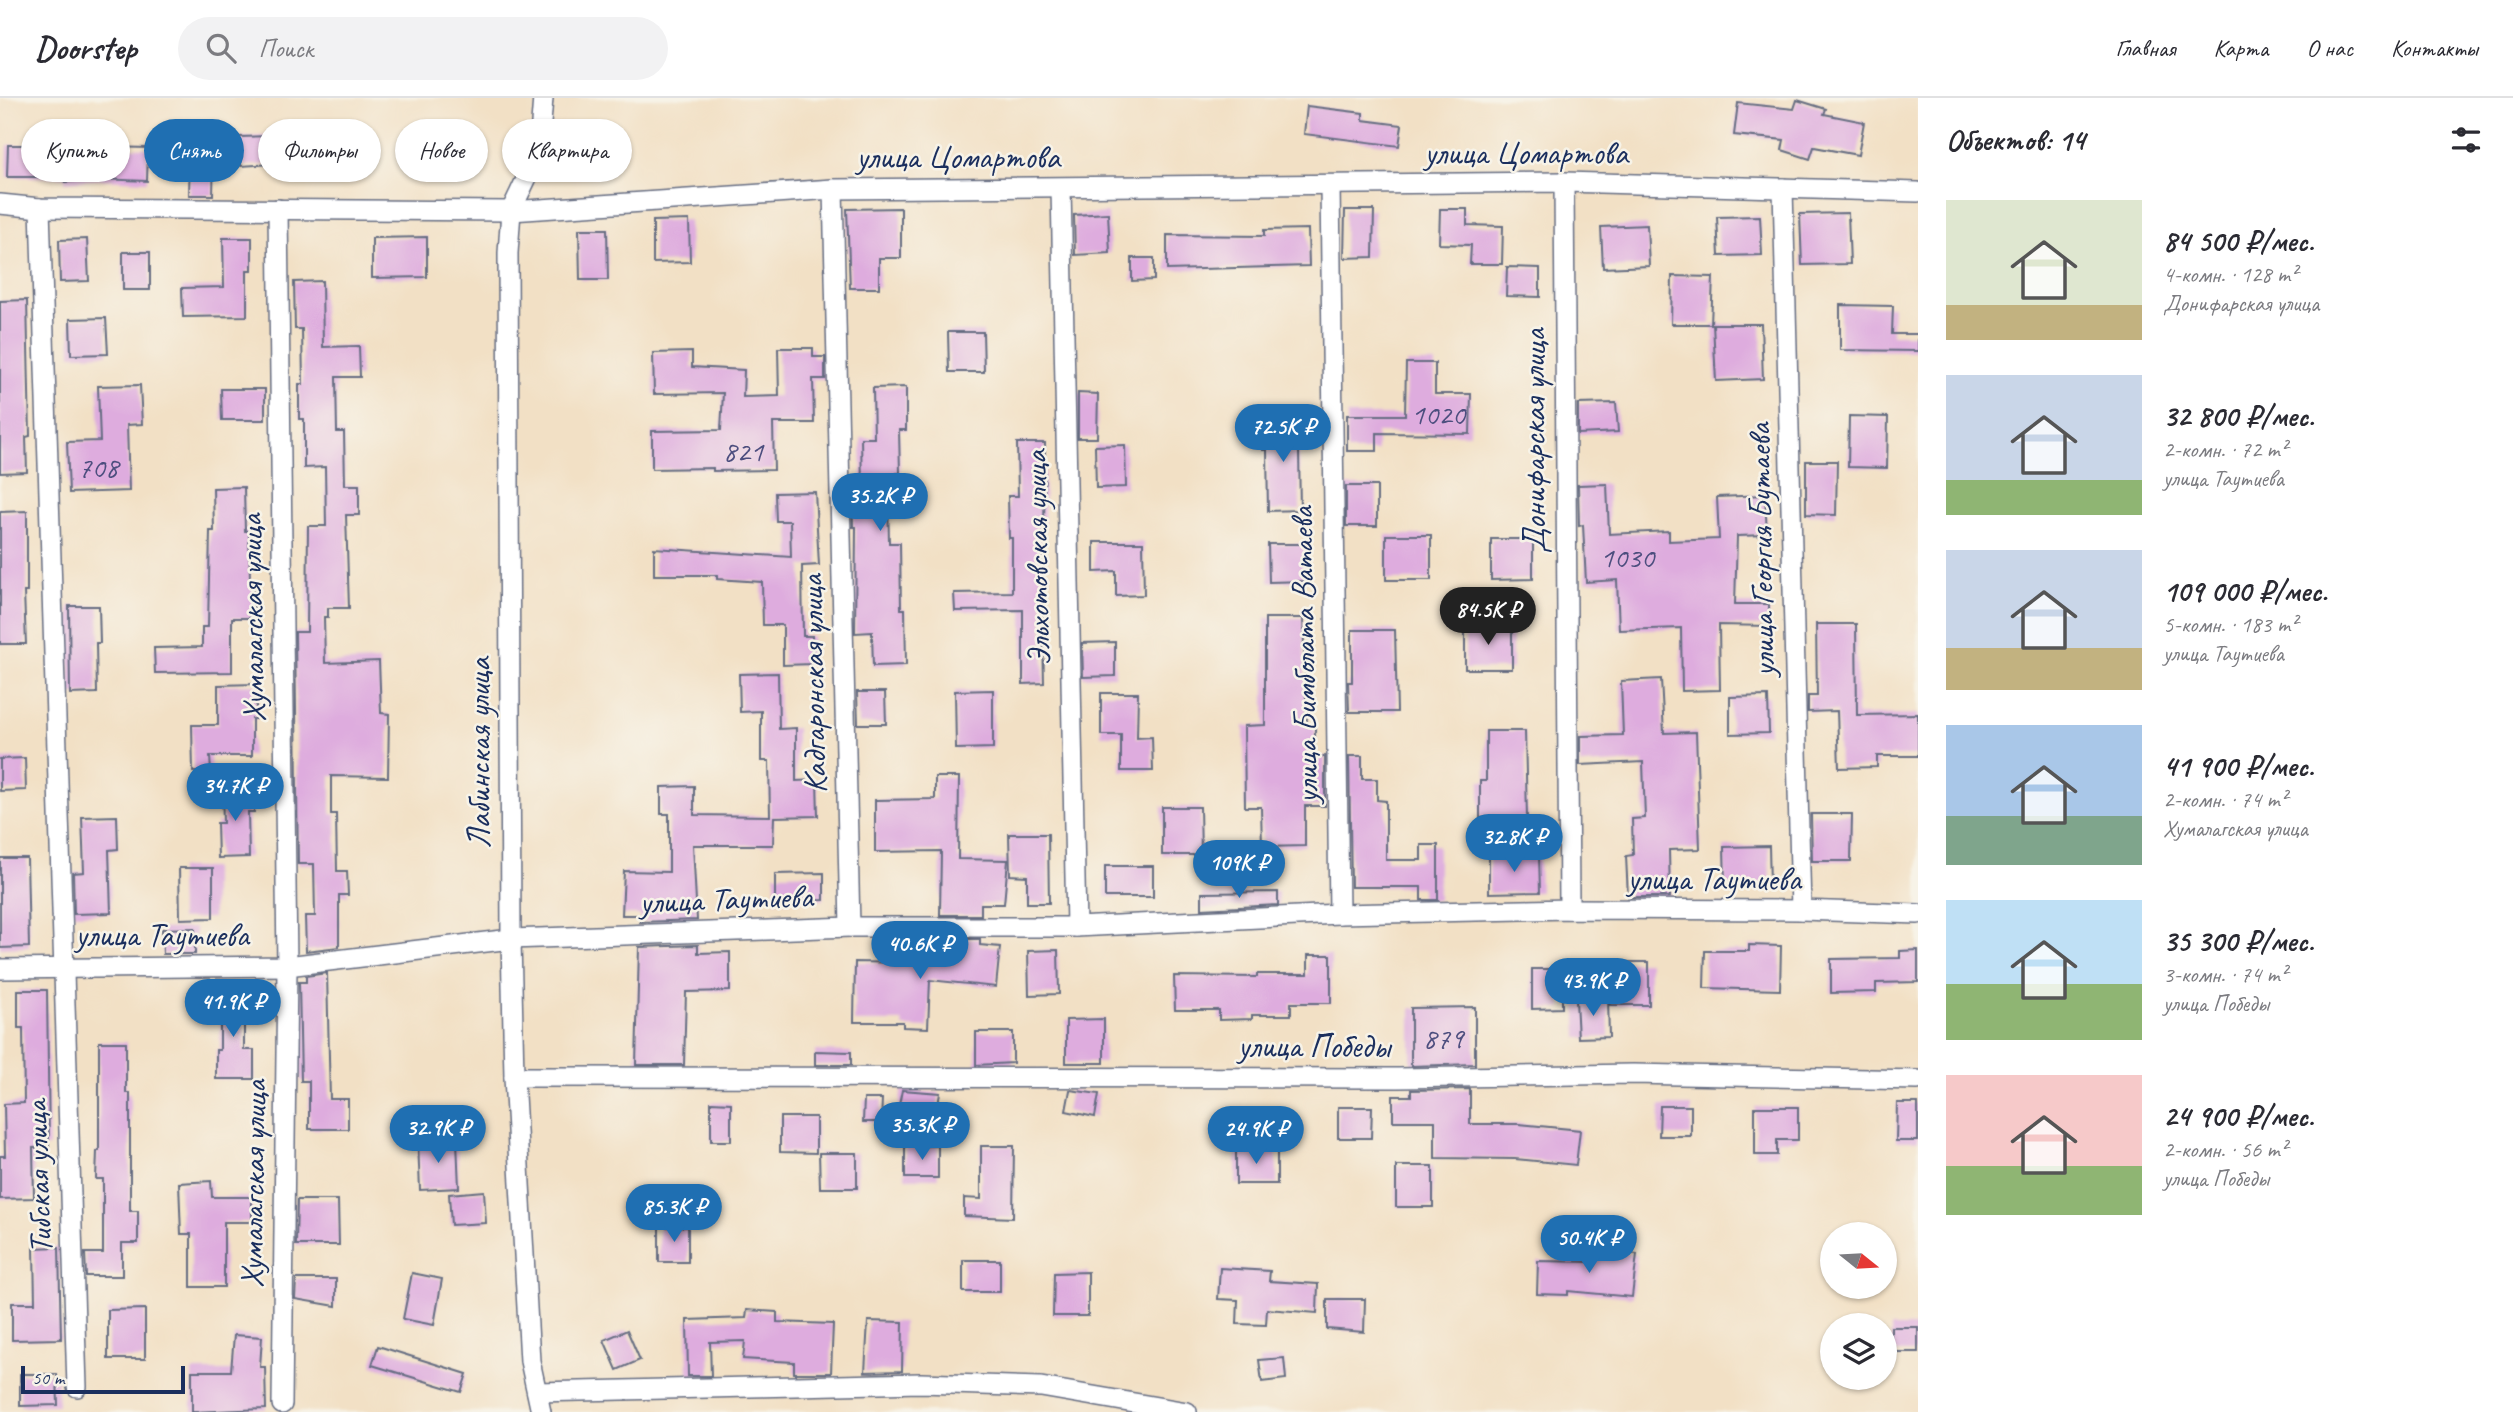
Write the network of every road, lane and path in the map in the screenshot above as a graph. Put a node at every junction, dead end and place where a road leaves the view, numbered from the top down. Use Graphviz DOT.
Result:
graph roads {
  1 [pos="543,98"];
  2 [pos="1564,182"];
  3 [pos="1330,185"];
  4 [pos="1061,188"];
  5 [pos="1783,188"];
  6 [pos="834,189"];
  7 [pos="1918,192"];
  8 [pos="0,204"];
  9 [pos="40,208"];
  10 [pos="278,209"];
  11 [pos="511,211"];
  12 [pos="1569,909"];
  13 [pos="1801,910"];
  14 [pos="1339,914"];
  15 [pos="1918,914"];
  16 [pos="850,926"];
  17 [pos="1076,928"];
  18 [pos="511,939"];
  19 [pos="287,966"];
  20 [pos="63,968"];
  21 [pos="0,969"];
  22 [pos="514,1077"];
  23 [pos="1918,1080"];
  24 [pos="77,1387"];
  25 [pos="537,1392"];
  26 [pos="282,1404"];
  27 [pos="541,1412"];
  28 [pos="1187,1412"];
  1 -- 11 [label="street, Лабинская улица"];
  2 -- 3 [label="street, улица Цомартова"];
  2 -- 5 [label="street, улица Цомартова"];
  2 -- 12 [label="street, Донифарская улица"];
  3 -- 4 [label="street, улица Цомартова"];
  3 -- 14 [label="street, улица Бимболата Ватаева"];
  4 -- 6 [label="street, улица Цомартова"];
  4 -- 17 [label="street, Эльхотовская улица"];
  5 -- 7 [label="street, улица Цомартова"];
  5 -- 13 [label="street, улица Георгия Бутаева"];
  6 -- 11 [label="street, улица Цомартова"];
  6 -- 16 [label="street, Кадгаронская улица"];
  8 -- 9 [label="street, улица Цомартова"];
  9 -- 10 [label="street, улица Цомартова"];
  9 -- 20 [label="street, Тибская улица"];
  10 -- 11 [label="street, улица Цомартова"];
  10 -- 19 [label="street, Хумалагская улица"];
  11 -- 18 [label="street, Лабинская улица"];
  12 -- 13 [label="street, улица Таутиева"];
  12 -- 14 [label="street, улица Таутиева"];
  13 -- 15 [label="street, улица Таутиева"];
  14 -- 17 [label="street, улица Таутиева"];
  16 -- 17 [label="street, улица Таутиева"];
  16 -- 18 [label="street, улица Таутиева"];
  18 -- 19 [label="street, улица Таутиева"];
  18 -- 22 [label="street, Лабинская улица"];
  19 -- 20 [label="street, улица Таутиева"];
  19 -- 26 [label="street, Хумалагская улица"];
  20 -- 21 [label="street, улица Таутиева"];
  20 -- 24 [label="street, Тибская улица"];
  22 -- 23 [label="street, улица Победы"];
  22 -- 25 [label="street, Лабинская улица"];
  25 -- 27 [label="street, Лабинская улица"];
  25 -- 28 [label="street"];
}
